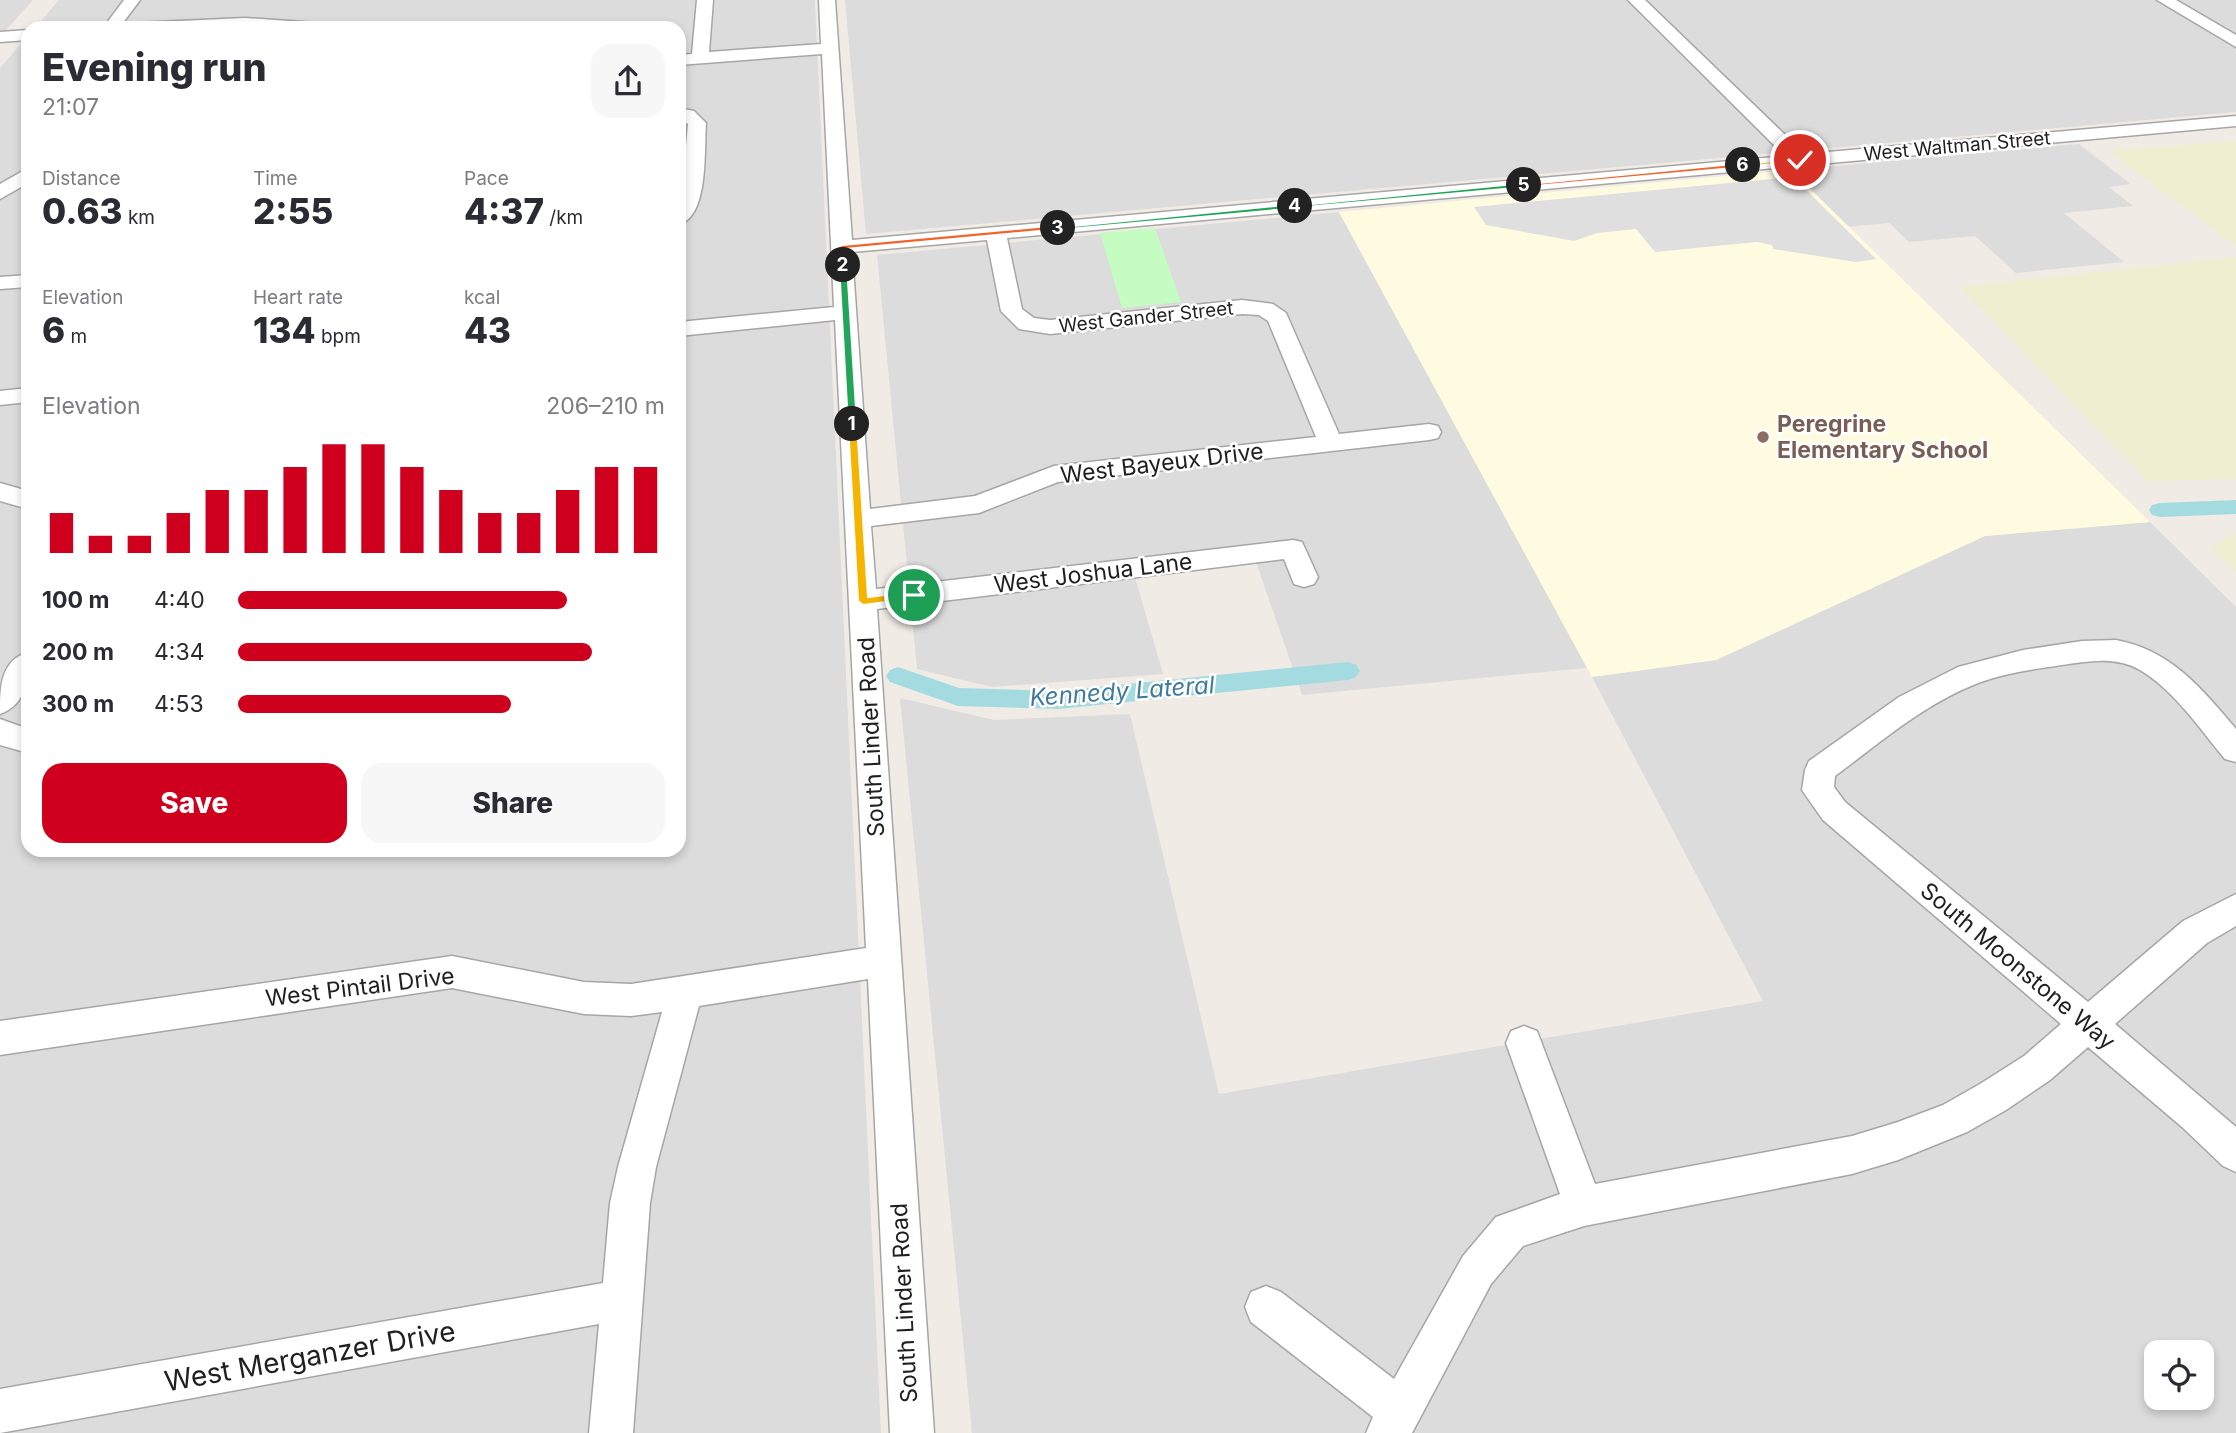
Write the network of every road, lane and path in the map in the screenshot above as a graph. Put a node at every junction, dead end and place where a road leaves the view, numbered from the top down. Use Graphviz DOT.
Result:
graph roads {
  1 [pos="132,0"];
  2 [pos="705,0"];
  3 [pos="827,0"];
  4 [pos="1636,0"];
  5 [pos="2165,0"];
  6 [pos="116,21"];
  7 [pos="21,36"];
  8 [pos="0,37"];
  9 [pos="2236,42"];
  10 [pos="830,48"];
  11 [pos="700,58"];
  12 [pos="686,59"];
  13 [pos="686,116"];
  14 [pos="2236,121"];
  15 [pos="1800,160"];
  16 [pos="21,179"];
  17 [pos="0,193"];
  18 [pos="686,209"];
  19 [pos="996,233"];
  20 [pos="842,247"];
  21 [pos="21,282"];
  22 [pos="0,283"];
  23 [pos="846,313"];
  24 [pos="686,328"];
  25 [pos="21,395"];
  26 [pos="0,398"];
  27 [pos="1429,432"];
  28 [pos="1331,443"];
  29 [pos="0,492"];
  30 [pos="21,498"];
  31 [pos="858,519"];
  32 [pos="1304,577"];
  33 [pos="863,601"];
  34 [pos="21,673"];
  35 [pos="0,702"];
  36 [pos="0,732"];
  37 [pos="21,740"];
  38 [pos="2236,750"];
  39 [pos="2236,909"];
  40 [pos="884,961"];
  41 [pos="685,991"];
  42 [pos="2088,1025"];
  43 [pos="0,1038"];
  44 [pos="1524,1043"];
  45 [pos="2236,1153"];
  46 [pos="1584,1206"];
  47 [pos="621,1300"];
  48 [pos="1266,1307"];
  49 [pos="0,1411"];
  50 [pos="1394,1422"];
  51 [pos="611,1433"];
  52 [pos="912,1433"];
  1 -- 6 [label="street"];
  2 -- 11 [label="street"];
  3 -- 10 [label="street, South Linder Road"];
  4 -- 15 [label="street"];
  5 -- 9 [label="street"];
  7 -- 8 [label="street"];
  10 -- 11 [label="street"];
  10 -- 20 [label="street, South Linder Road"];
  11 -- 12 [label="street"];
  13 -- 18 [label="street"];
  14 -- 15 [label="street, West Waltman Street"];
  15 -- 19 [label="street, West Waltman Street"];
  16 -- 17 [label="street"];
  19 -- 20 [label="street, West Waltman Street"];
  19 -- 28 [label="street, West Gander Street"];
  20 -- 23 [label="street, South Linder Road"];
  21 -- 22 [label="street"];
  23 -- 24 [label="street"];
  23 -- 31 [label="street, South Linder Road"];
  25 -- 26 [label="street"];
  27 -- 28 [label="street, West Bayeux Drive"];
  28 -- 31 [label="street, West Bayeux Drive"];
  29 -- 30 [label="street"];
  31 -- 33 [label="street, South Linder Road"];
  32 -- 33 [label="street, West Joshua Lane"];
  33 -- 40 [label="street, South Linder Road"];
  34 -- 35 [label="street"];
  36 -- 37 [label="street"];
  38 -- 42 [label="street, South Moonstone Way"];
  39 -- 42 [label="street"];
  40 -- 41 [label="street, West Pintail Drive"];
  40 -- 52 [label="street, South Linder Road"];
  41 -- 43 [label="street, West Pintail Drive"];
  41 -- 47 [label="street"];
  42 -- 45 [label="street, South Moonstone Way"];
  42 -- 46 [label="street"];
  44 -- 46 [label="street"];
  46 -- 50 [label="street"];
  47 -- 49 [label="street, West Merganzer Drive"];
  47 -- 51 [label="street"];
  48 -- 50 [label="street"];
}
